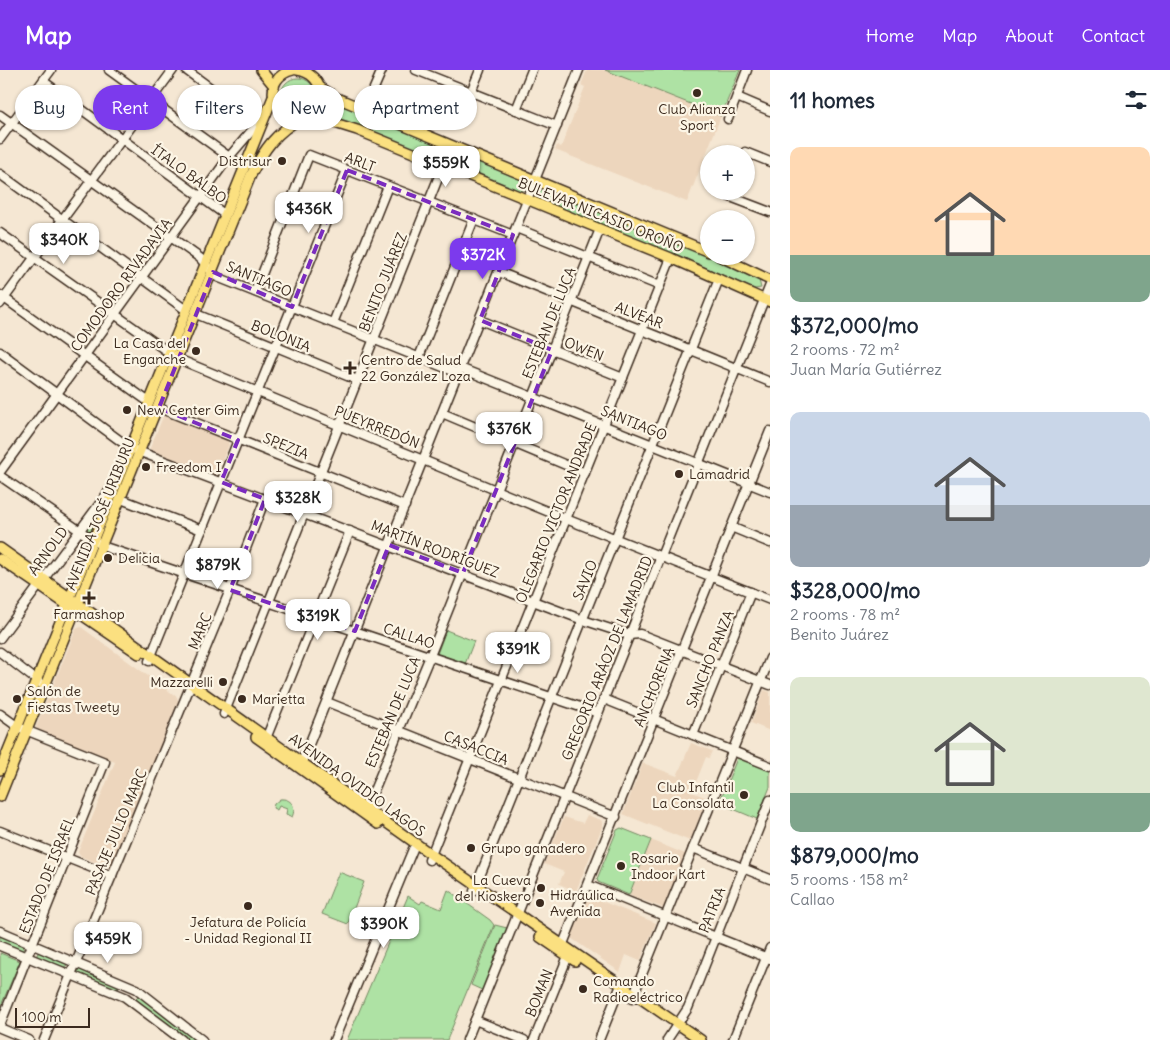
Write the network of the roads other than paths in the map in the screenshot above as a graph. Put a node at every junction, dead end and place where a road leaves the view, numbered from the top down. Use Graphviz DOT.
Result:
graph roads {
  1 [pos="51,70"];
  2 [pos="109,70"];
  3 [pos="173,70"];
  4 [pos="186,70"];
  5 [pos="261,70"];
  6 [pos="382,70"];
  7 [pos="416,70"];
  8 [pos="480,70"];
  9 [pos="532,70"];
  10 [pos="579,70"];
  11 [pos="747,70"];
  12 [pos="289,71"];
  13 [pos="433,73"];
  14 [pos="314,74"];
  15 [pos="43,81"];
  16 [pos="130,85"];
  17 [pos="162,85"];
  18 [pos="206,85"];
  19 [pos="273,85"];
  20 [pos="275,85"];
  21 [pos="375,85"];
  22 [pos="457,85"];
  23 [pos="474,85"];
  24 [pos="477,94"];
  25 [pos="737,97"];
  26 [pos="272,99"];
  27 [pos="516,110"];
  28 [pos="770,111"];
  29 [pos="167,112"];
  30 [pos="0,115"];
  31 [pos="728,119"];
  32 [pos="262,120"];
  33 [pos="12,124"];
  34 [pos="344,126"];
  35 [pos="557,126"];
  36 [pos="128,130"];
  37 [pos="254,130"];
  38 [pos="257,130"];
  39 [pos="283,130"];
  40 [pos="416,130"];
  41 [pos="0,139"];
  42 [pos="120,140"];
  43 [pos="755,156"];
  44 [pos="229,157"];
  45 [pos="770,162"];
  46 [pos="443,166"];
  47 [pos="243,168"];
  48 [pos="347,170"];
  49 [pos="0,174"];
  50 [pos="536,179"];
  51 [pos="91,180"];
  52 [pos="388,186"];
  53 [pos="200,198"];
  54 [pos="527,200"];
  55 [pos="738,200"];
  56 [pos="428,202"];
  57 [pos="770,212"];
  58 [pos="224,214"];
  59 [pos="62,219"];
  60 [pos="474,220"];
  61 [pos="600,229"];
  62 [pos="0,232"];
  63 [pos="515,232"];
  64 [pos="170,238"];
  65 [pos="700,248"];
  66 [pos="34,257"];
  67 [pos="589,257"];
  68 [pos="671,258"];
  69 [pos="205,263"];
  70 [pos="738,265"];
  71 [pos="212,272"];
  72 [pos="499,272"];
  73 [pos="142,279"];
  74 [pos="719,279"];
  75 [pos="770,280"];
  76 [pos="770,285"];
  77 [pos="660,286"];
  78 [pos="255,292"];
  79 [pos="1,299"];
  80 [pos="767,300"];
  81 [pos="571,302"];
  82 [pos="292,307"];
  83 [pos="186,310"];
  84 [pos="196,314"];
  85 [pos="116,315"];
  86 [pos="480,320"];
  87 [pos="333,323"];
  88 [pos="642,330"];
  89 [pos="373,339"];
  90 [pos="276,348"];
  91 [pos="691,349"];
  92 [pos="552,350"];
  93 [pos="0,352"];
  94 [pos="169,352"];
  95 [pos="84,356"];
  96 [pos="419,357"];
  97 [pos="178,359"];
  98 [pos="737,368"];
  99 [pos="459,370"];
  100 [pos="623,378"];
  101 [pos="357,380"];
  102 [pos="770,382"];
  103 [pos="56,394"];
  104 [pos="257,394"];
  105 [pos="533,397"];
  106 [pos="148,402"];
  107 [pos="158,408"];
  108 [pos="442,413"];
  109 [pos="605,424"];
  110 [pos="339,426"];
  111 [pos="770,431"];
  112 [pos="238,440"];
  113 [pos="515,444"];
  114 [pos="653,444"];
  115 [pos="130,448"];
  116 [pos="140,452"];
  117 [pos="424,459"];
  118 [pos="699,462"];
  119 [pos="321,473"];
  120 [pos="585,473"];
  121 [pos="0,474"];
  122 [pos="118,479"];
  123 [pos="221,482"];
  124 [pos="749,484"];
  125 [pos="497,489"];
  126 [pos="770,492"];
  127 [pos="121,499"];
  128 [pos="265,499"];
  129 [pos="405,506"];
  130 [pos="304,513"];
  131 [pos="566,519"];
  132 [pos="731,527"];
  133 [pos="78,530"];
  134 [pos="202,530"];
  135 [pos="350,531"];
  136 [pos="615,539"];
  137 [pos="93,541"];
  138 [pos="770,542"];
  139 [pos="389,545"];
  140 [pos="102,546"];
  141 [pos="0,548"];
  142 [pos="661,556"];
  143 [pos="0,559"];
  144 [pos="464,573"];
  145 [pos="184,575"];
  146 [pos="712,577"];
  147 [pos="41,582"];
  148 [pos="230,590"];
  149 [pos="751,592"];
  150 [pos="770,600"];
  151 [pos="534,601"];
  152 [pos="269,602"];
  153 [pos="73,605"];
  154 [pos="315,619"];
  155 [pos="583,620"];
  156 [pos="355,631"];
  157 [pos="629,634"];
  158 [pos="0,638"];
  159 [pos="683,650"];
  160 [pos="0,652"];
  161 [pos="430,656"];
  162 [pos="150,658"];
  163 [pos="770,658"];
  164 [pos="721,665"];
  165 [pos="37,680"];
  166 [pos="503,681"];
  167 [pos="761,681"];
  168 [pos="770,685"];
  169 [pos="45,686"];
  170 [pos="190,686"];
  171 [pos="552,697"];
  172 [pos="604,699"];
  173 [pos="327,702"];
  174 [pos="225,711"];
  175 [pos="598,713"];
  176 [pos="0,714"];
  177 [pos="654,720"];
  178 [pos="18,727"];
  179 [pos="398,730"];
  180 [pos="27,731"];
  181 [pos="693,735"];
  182 [pos="265,740"];
  183 [pos="732,751"];
  184 [pos="470,759"];
  185 [pos="301,766"];
  186 [pos="770,766"];
  187 [pos="3,774"];
  188 [pos="519,779"];
  189 [pos="0,797"];
  190 [pos="564,797"];
  191 [pos="770,800"];
  192 [pos="365,811"];
  193 [pos="616,817"];
  194 [pos="0,831"];
  195 [pos="693,848"];
  196 [pos="413,849"];
  197 [pos="67,858"];
  198 [pos="430,858"];
  199 [pos="742,868"];
  200 [pos="112,876"];
  201 [pos="770,879"];
  202 [pos="588,885"];
  203 [pos="475,888"];
  204 [pos="666,916"];
  205 [pos="516,917"];
  206 [pos="0,931"];
  207 [pos="715,936"];
  208 [pos="32,944"];
  209 [pos="0,946"];
  210 [pos="770,948"];
  211 [pos="564,951"];
  212 [pos="27,957"];
  213 [pos="768,958"];
  214 [pos="76,962"];
  215 [pos="71,974"];
  216 [pos="620,988"];
  217 [pos="633,997"];
  218 [pos="475,1020"];
  219 [pos="0,1026"];
  220 [pos="676,1026"];
  221 [pos="29,1040"];
  222 [pos="44,1040"];
  223 [pos="182,1040"];
  224 [pos="202,1040"];
  225 [pos="334,1040"];
  226 [pos="467,1040"];
  227 [pos="524,1040"];
  228 [pos="534,1040"];
  229 [pos="599,1040"];
  230 [pos="667,1040"];
  231 [pos="690,1040"];
  232 [pos="701,1040"];
  233 [pos="733,1040"];
  1 -- 15 [label="street"];
  2 -- 16 [label="street"];
  3 -- 17 [label="street"];
  4 -- 18 [label="street"];
  5 -- 19 [label="main road"];
  6 -- 21 [label="street"];
  7 -- 13 [label="street"];
  8 -- 23 [label="street"];
  9 -- 27 [label="street"];
  10 -- 35 [label="street"];
  11 -- 25 [label="street"];
  12 -- 14 [label="main road"];
  12 -- 20 [label="main road"];
  13 -- 22 [label="street"];
  15 -- 33 [label="street"];
  15 -- 42 [label="street, ÍTALO BALBO"];
  24 -- 27 [label="street"];
  25 -- 28 [label="street"];
  25 -- 31 [label="street"];
  26 -- 32 [label="main road, AVENIDA JOSÉ URIBURU"];
  27 -- 35 [label="street"];
  29 -- 44 [label="street"];
  30 -- 33 [label="street, SANTIAGO"];
  33 -- 41 [label="street"];
  33 -- 51 [label="street, SANTIAGO"];
  34 -- 46 [label="main road, BULEVAR NICASIO OROÑO"];
  35 -- 50 [label="street"];
  36 -- 42 [label="street"];
  37 -- 44 [label="street, COMODORO RIVADAVIA"];
  38 -- 47 [label="main road, AVENIDA JOSÉ URIBURU"];
  39 -- 71 [label="main road, AVENIDA JOSÉ URIBURU"];
  40 -- 50 [label="main road, BULEVAR NICASIO OROÑO"];
  42 -- 51 [label="street"];
  42 -- 53 [label="street, ÍTALO BALBO"];
  43 -- 45 [label="street"];
  44 -- 47 [label="street"];
  44 -- 53 [label="street, COMODORO RIVADAVIA"];
  46 -- 54 [label="main road, BULEVAR NICASIO OROÑO"];
  46 -- 56 [label="street, BENITO JUÁREZ"];
  47 -- 58 [label="main road, AVENIDA JOSÉ URIBURU"];
  48 -- 52 [label="street, ARLT"];
  48 -- 78 [label="street, ARLT"];
  48 -- 82 [label="street"];
  49 -- 59 [label="street"];
  50 -- 54 [label="street"];
  50 -- 65 [label="main road, BULEVAR NICASIO OROÑO"];
  51 -- 59 [label="street"];
  51 -- 64 [label="street, SANTIAGO"];
  52 -- 56 [label="street, ARLT"];
  52 -- 87 [label="street"];
  53 -- 58 [label="street, ÍTALO BALBO"];
  53 -- 64 [label="street, COMODORO RIVADAVIA"];
  54 -- 61 [label="main road, BULEVAR NICASIO OROÑO"];
  54 -- 63 [label="street"];
  55 -- 57 [label="street"];
  56 -- 60 [label="street, ARLT"];
  56 -- 89 [label="street, BENITO JUÁREZ"];
  58 -- 69 [label="main road, AVENIDA JOSÉ URIBURU"];
  59 -- 66 [label="street"];
  59 -- 73 [label="street"];
  60 -- 63 [label="street, ARLT"];
  60 -- 96 [label="street"];
  61 -- 67 [label="street, ESTEBAN DE LUCA"];
  61 -- 68 [label="main road, BULEVAR NICASIO OROÑO"];
  62 -- 66 [label="street, PUEYRREDÓN"];
  63 -- 67 [label="street, ARLT"];
  63 -- 72 [label="street"];
  64 -- 69 [label="street, SANTIAGO"];
  64 -- 73 [label="street, COMODORO RIVADAVIA"];
  66 -- 79 [label="street"];
  66 -- 85 [label="street, PUEYRREDÓN"];
  67 -- 77 [label="street, ARLT"];
  67 -- 81 [label="street, ESTEBAN DE LUCA"];
  68 -- 74 [label="main road, BULEVAR NICASIO OROÑO"];
  68 -- 77 [label="street, OLEGARIO VICTOR ANDRADE"];
  69 -- 71 [label="street, SANTIAGO"];
  69 -- 83 [label="main road, AVENIDA JOSÉ URIBURU"];
  70 -- 75 [label="main road"];
  71 -- 78 [label="street, SANTIAGO"];
  71 -- 84 [label="main road, AVENIDA JOSÉ URIBURU"];
  72 -- 81 [label="street, ALVEAR"];
  72 -- 86 [label="street"];
  73 -- 83 [label="street"];
  73 -- 85 [label="street, COMODORO RIVADAVIA"];
  74 -- 80 [label="main road, BULEVAR NICASIO OROÑO"];
  74 -- 91 [label="street, SAVIO"];
  76 -- 80 [label="street, GREGORIO ARÁOZ DE LAMADRID"];
  77 -- 88 [label="street, OLEGARIO VICTOR ANDRADE"];
  78 -- 82 [label="street, SANTIAGO"];
  79 -- 95 [label="street"];
  80 -- 98 [label="street, GREGORIO ARÁOZ DE LAMADRID"];
  81 -- 88 [label="street, ALVEAR"];
  81 -- 92 [label="street, ESTEBAN DE LUCA"];
  82 -- 87 [label="street, SANTIAGO"];
  82 -- 90 [label="street"];
  83 -- 94 [label="main road, AVENIDA JOSÉ URIBURU"];
  84 -- 90 [label="street, BOLONIA"];
  84 -- 97 [label="main road, AVENIDA JOSÉ URIBURU"];
  85 -- 94 [label="street, PUEYRREDÓN"];
  85 -- 95 [label="street, COMODORO RIVADAVIA"];
  86 -- 92 [label="street, OWEN"];
  86 -- 99 [label="street"];
  87 -- 89 [label="street, SANTIAGO"];
  88 -- 91 [label="street, ALVEAR"];
  88 -- 100 [label="street, OLEGARIO VICTOR ANDRADE"];
  89 -- 96 [label="street, SANTIAGO"];
  89 -- 101 [label="street, BENITO JUÁREZ"];
  90 -- 101 [label="street, BOLONIA"];
  90 -- 104 [label="street"];
  91 -- 98 [label="street, ALVEAR"];
  91 -- 114 [label="street, SAVIO"];
  92 -- 100 [label="street, OWEN"];
  92 -- 105 [label="street, ESTEBAN DE LUCA"];
  93 -- 103 [label="street, MARTÍN RODRÍGUEZ"];
  94 -- 97 [label="street, PUEYRREDÓN"];
  94 -- 106 [label="main road, AVENIDA JOSÉ URIBURU"];
  95 -- 103 [label="street, COMODORO RIVADAVIA"];
  95 -- 106 [label="street"];
  96 -- 99 [label="street, SANTIAGO"];
  97 -- 104 [label="street, PUEYRREDÓN"];
  97 -- 107 [label="main road, AVENIDA JOSÉ URIBURU"];
  98 -- 102 [label="street, ALVEAR"];
  98 -- 118 [label="street, GREGORIO ARÁOZ DE LAMADRID"];
  99 -- 105 [label="street, SANTIAGO"];
  99 -- 108 [label="street"];
  100 -- 109 [label="street, OLEGARIO VICTOR ANDRADE"];
  101 -- 110 [label="street, BENITO JUÁREZ"];
  103 -- 115 [label="street, MARTÍN RODRÍGUEZ"];
  103 -- 121 [label="street, COMODORO RIVADAVIA"];
  104 -- 110 [label="street, PUEYRREDÓN"];
  104 -- 112 [label="street"];
  105 -- 109 [label="street, SANTIAGO"];
  105 -- 113 [label="street, ESTEBAN DE LUCA"];
  106 -- 115 [label="main road, AVENIDA JOSÉ URIBURU"];
  107 -- 112 [label="street, SPEZIA"];
  107 -- 116 [label="main road, AVENIDA JOSÉ URIBURU"];
  108 -- 113 [label="street"];
  108 -- 117 [label="street"];
  109 -- 114 [label="street, SANTIAGO"];
  109 -- 120 [label="street, OLEGARIO VICTOR ANDRADE"];
  110 -- 117 [label="street, PUEYRREDÓN"];
  110 -- 119 [label="street, BENITO JUÁREZ"];
  111 -- 124 [label="street, ANCHORENA"];
  112 -- 119 [label="street, SPEZIA"];
  112 -- 123 [label="street"];
  113 -- 120 [label="street"];
  113 -- 125 [label="street, ESTEBAN DE LUCA"];
  114 -- 118 [label="street, SANTIAGO"];
  114 -- 136 [label="street, SAVIO"];
  115 -- 116 [label="street, MARTÍN RODRÍGUEZ"];
  115 -- 122 [label="main road, AVENIDA JOSÉ URIBURU"];
  116 -- 123 [label="street, MARTÍN RODRÍGUEZ"];
  116 -- 127 [label="main road, AVENIDA JOSÉ URIBURU"];
  117 -- 125 [label="street, PUEYRREDÓN"];
  117 -- 129 [label="street"];
  118 -- 124 [label="street, SANTIAGO"];
  118 -- 142 [label="street, GREGORIO ARÁOZ DE LAMADRID"];
  119 -- 129 [label="street, SPEZIA"];
  119 -- 130 [label="street, BENITO JUÁREZ"];
  120 -- 131 [label="street, OLEGARIO VICTOR ANDRADE"];
  121 -- 133 [label="street, CALLAO"];
  122 -- 133 [label="street, ARNOLD"];
  122 -- 137 [label="main road, AVENIDA JOSÉ URIBURU"];
  123 -- 128 [label="street, MARTÍN RODRÍGUEZ"];
  123 -- 134 [label="street"];
  124 -- 126 [label="street, SANTIAGO"];
  124 -- 132 [label="street, ANCHORENA"];
  125 -- 131 [label="street, PUEYRREDÓN"];
  125 -- 144 [label="street, ESTEBAN DE LUCA"];
  127 -- 134 [label="street"];
  127 -- 140 [label="main road, AVENIDA JOSÉ URIBURU"];
  128 -- 130 [label="street, MARTÍN RODRÍGUEZ"];
  128 -- 148 [label="street, MARC"];
  129 -- 139 [label="street"];
  130 -- 135 [label="street, MARTÍN RODRÍGUEZ"];
  130 -- 152 [label="street, BENITO JUÁREZ"];
  131 -- 136 [label="street, PUEYRREDÓN"];
  131 -- 151 [label="street, OLEGARIO VICTOR ANDRADE"];
  132 -- 138 [label="street"];
  132 -- 146 [label="street, ANCHORENA"];
  133 -- 137 [label="street, CALLAO"];
  133 -- 147 [label="street, ARNOLD"];
  134 -- 145 [label="street"];
  135 -- 139 [label="street, MARTÍN RODRÍGUEZ"];
  135 -- 154 [label="street"];
  136 -- 142 [label="street, PUEYRREDÓN"];
  136 -- 155 [label="street, SAVIO"];
  137 -- 140 [label="street, CALLAO"];
  137 -- 153 [label="main road, AVENIDA JOSÉ URIBURU"];
  139 -- 144 [label="street, MARTÍN RODRÍGUEZ"];
  139 -- 156 [label="street"];
  140 -- 145 [label="street, CALLAO"];
  140 -- 153 [label="main road, AVENIDA JOSÉ URIBURU"];
  141 -- 147 [label="main road, AVENIDA OVIDIO LAGOS"];
  142 -- 146 [label="street, PUEYRREDÓN"];
  142 -- 157 [label="street, GREGORIO ARÁOZ DE LAMADRID"];
  143 -- 147 [label="main road, AVENIDA OVIDIO LAGOS"];
  144 -- 151 [label="street, MARTÍN RODRÍGUEZ"];
  144 -- 161 [label="street, ESTEBAN DE LUCA"];
  145 -- 148 [label="street, CALLAO"];
  145 -- 162 [label="street"];
  146 -- 149 [label="street, PUEYRREDÓN"];
  146 -- 159 [label="street, ANCHORENA"];
  147 -- 153 [label="main road, AVENIDA OVIDIO LAGOS"];
  147 -- 158 [label="street, ARNOLD"];
  148 -- 152 [label="street, CALLAO"];
  148 -- 170 [label="street, MARC"];
  149 -- 150 [label="street, PUEYRREDÓN"];
  149 -- 164 [label="street, SANCHO PANZA"];
  151 -- 155 [label="street, MARTÍN RODRÍGUEZ"];
  151 -- 166 [label="street, OLEGARIO VICTOR ANDRADE"];
  152 -- 154 [label="street, CALLAO"];
  152 -- 174 [label="street, BENITO JUÁREZ"];
  153 -- 162 [label="main road, AVENIDA OVIDIO LAGOS"];
  153 -- 165 [label="main road, AVENIDA JOSÉ URIBURU"];
  153 -- 169 [label="main road, AVENIDA JOSÉ URIBURU"];
  154 -- 156 [label="street, CALLAO"];
  154 -- 182 [label="street"];
  155 -- 157 [label="street, MARTÍN RODRÍGUEZ"];
  155 -- 171 [label="street, SAVIO"];
  156 -- 161 [label="street, CALLAO"];
  156 -- 173 [label="street"];
  157 -- 159 [label="street, MARTÍN RODRÍGUEZ"];
  157 -- 172 [label="street, GREGORIO ARÁOZ DE LAMADRID"];
  159 -- 164 [label="street, MARTÍN RODRÍGUEZ"];
  159 -- 177 [label="street, ANCHORENA"];
  160 -- 165 [label="street"];
  161 -- 166 [label="street, CALLAO"];
  161 -- 179 [label="street, ESTEBAN DE LUCA"];
  162 -- 170 [label="main road, AVENIDA OVIDIO LAGOS"];
  163 -- 167 [label="street"];
  164 -- 167 [label="street, MARTÍN RODRÍGUEZ"];
  164 -- 181 [label="street, SANCHO PANZA"];
  165 -- 169 [label="street"];
  165 -- 178 [label="main road, AVENIDA JOSÉ URIBURU"];
  166 -- 171 [label="street, CALLAO"];
  166 -- 184 [label="street, OLEGARIO VICTOR ANDRADE"];
  167 -- 168 [label="street, MARTÍN RODRÍGUEZ"];
  167 -- 183 [label="street"];
  169 -- 180 [label="main road, AVENIDA JOSÉ URIBURU"];
  170 -- 174 [label="main road, AVENIDA OVIDIO LAGOS"];
  170 -- 200 [label="street, PASAJE JULIO MARC"];
  171 -- 175 [label="street, CALLAO"];
  171 -- 188 [label="street, SAVIO"];
  172 -- 175 [label="street, GREGORIO ARÁOZ DE LAMADRID"];
  172 -- 177 [label="street"];
  173 -- 179 [label="street, CASACCIA"];
  173 -- 185 [label="street"];
  174 -- 182 [label="main road, AVENIDA OVIDIO LAGOS"];
  175 -- 190 [label="street, GREGORIO ARÁOZ DE LAMADRID"];
  176 -- 178 [label="street"];
  177 -- 181 [label="street"];
  177 -- 193 [label="street, ANCHORENA"];
  178 -- 180 [label="street"];
  178 -- 187 [label="main road, AVENIDA JOSÉ URIBURU"];
  179 -- 184 [label="street, CASACCIA"];
  179 -- 192 [label="street, ESTEBAN DE LUCA"];
  180 -- 187 [label="main road, AVENIDA JOSÉ URIBURU"];
  180 -- 197 [label="street, ESTADO DE ISRAEL"];
  181 -- 183 [label="street"];
  182 -- 185 [label="main road, AVENIDA OVIDIO LAGOS"];
  183 -- 186 [label="street"];
  183 -- 195 [label="street"];
  184 -- 188 [label="street, CASACCIA"];
  184 -- 198 [label="street, OLEGARIO VICTOR ANDRADE"];
  185 -- 192 [label="main road, AVENIDA OVIDIO LAGOS"];
  187 -- 189 [label="main road, AVENIDA JOSÉ URIBURU"];
  188 -- 190 [label="street, CASACCIA"];
  188 -- 203 [label="street, SAVIO"];
  190 -- 193 [label="street, CASACCIA"];
  190 -- 205 [label="street, GREGORIO ARÁOZ DE LAMADRID"];
  191 -- 199 [label="street, PATRIA"];
  192 -- 196 [label="main road, AVENIDA OVIDIO LAGOS"];
  192 -- 198 [label="main road, AVENIDA OVIDIO LAGOS"];
  193 -- 202 [label="street, ANCHORENA"];
  194 -- 197 [label="street"];
  195 -- 199 [label="street"];
  195 -- 204 [label="street"];
  196 -- 198 [label="main road, AVENIDA OVIDIO LAGOS"];
  196 -- 225 [label="street"];
  197 -- 200 [label="street"];
  197 -- 208 [label="street, ESTADO DE ISRAEL"];
  198 -- 203 [label="main road, AVENIDA OVIDIO LAGOS"];
  199 -- 201 [label="street"];
  199 -- 207 [label="street, PATRIA"];
  200 -- 214 [label="street, PASAJE JULIO MARC"];
  202 -- 204 [label="street"];
  202 -- 211 [label="street, ANCHORENA"];
  203 -- 205 [label="main road, AVENIDA OVIDIO LAGOS"];
  204 -- 207 [label="street"];
  204 -- 217 [label="street"];
  205 -- 211 [label="main road, AVENIDA OVIDIO LAGOS"];
  205 -- 218 [label="street, GREGORIO ARÁOZ DE LAMADRID"];
  206 -- 208 [label="street"];
  207 -- 213 [label="street"];
  207 -- 220 [label="street, PATRIA"];
  208 -- 212 [label="street, ESTADO DE ISRAEL"];
  208 -- 214 [label="street"];
  209 -- 212 [label="street"];
  210 -- 213 [label="street"];
  211 -- 216 [label="main road, AVENIDA OVIDIO LAGOS"];
  211 -- 228 [label="street, BOMAN"];
  212 -- 215 [label="street"];
  212 -- 219 [label="street, ESTADO DE ISRAEL"];
  213 -- 233 [label="street"];
  214 -- 215 [label="street, PASAJE JULIO MARC"];
  214 -- 224 [label="street"];
  215 -- 222 [label="street, PASAJE JULIO MARC"];
  215 -- 223 [label="street"];
  216 -- 217 [label="main road, AVENIDA OVIDIO LAGOS"];
  216 -- 229 [label="street"];
  217 -- 220 [label="main road, AVENIDA OVIDIO LAGOS"];
  218 -- 226 [label="street, GREGORIO ARÁOZ DE LAMADRID"];
  218 -- 227 [label="street"];
  219 -- 221 [label="street"];
  220 -- 230 [label="street, PATRIA"];
  220 -- 231 [label="main road, AVENIDA OVIDIO LAGOS"];
  220 -- 232 [label="main road, AVENIDA OVIDIO LAGOS"];
}
